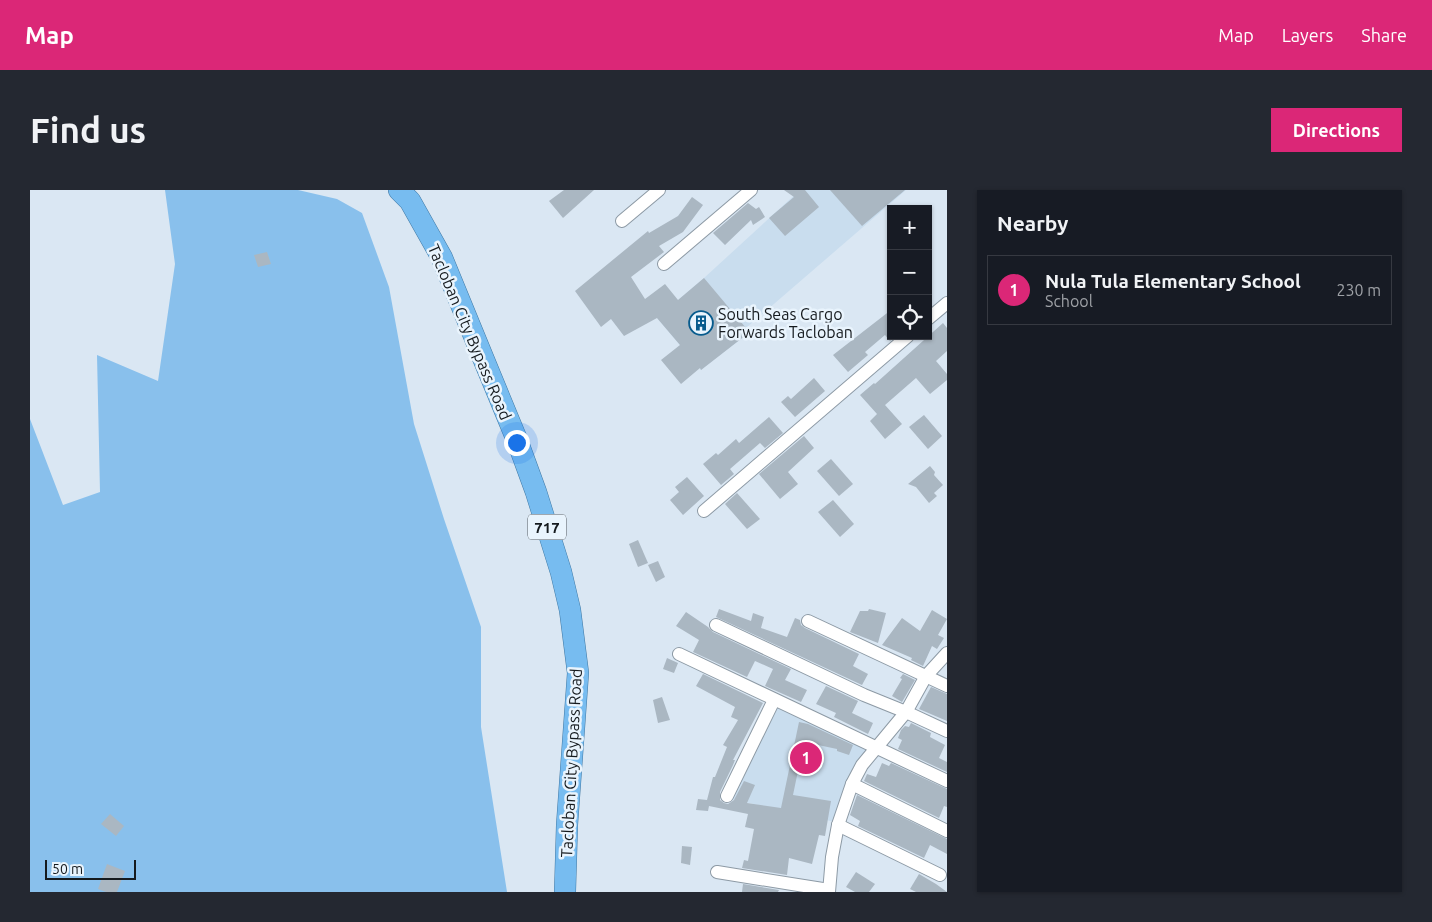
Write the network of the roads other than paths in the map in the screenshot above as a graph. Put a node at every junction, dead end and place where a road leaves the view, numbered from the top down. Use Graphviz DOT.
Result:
graph roads {
  1 [pos="399,190"];
  2 [pos="659,190"];
  3 [pos="751,190"];
  4 [pos="622,221"];
  5 [pos="664,264"];
  6 [pos="947,302"];
  7 [pos="932,315"];
  8 [pos="903,340"];
  9 [pos="704,511"];
  10 [pos="808,620"];
  11 [pos="716,625"];
  12 [pos="947,653"];
  13 [pos="678,654"];
  14 [pos="926,676"];
  15 [pos="947,686"];
  16 [pos="774,700"];
  17 [pos="906,712"];
  18 [pos="947,731"];
  19 [pos="876,746"];
  20 [pos="947,781"];
  21 [pos="852,784"];
  22 [pos="727,796"];
  23 [pos="838,825"];
  24 [pos="947,831"];
  25 [pos="717,872"];
  26 [pos="940,875"];
  27 [pos="829,891"];
  28 [pos="565,892"];
  1 -- 28 [label="highway, Tacloban City Bypass Road / 717"];
  2 -- 4 [label="street"];
  3 -- 5 [label="street"];
  6 -- 7 [label="street"];
  8 -- 9 [label="street"];
  10 -- 14 [label="street"];
  11 -- 17 [label="street"];
  12 -- 14 [label="street"];
  13 -- 16 [label="street"];
  14 -- 15 [label="street"];
  14 -- 17 [label="street"];
  16 -- 19 [label="street"];
  16 -- 22 [label="street"];
  17 -- 18 [label="street"];
  17 -- 19 [label="street"];
  19 -- 20 [label="street"];
  19 -- 21 [label="street"];
  21 -- 23 [label="street"];
  21 -- 24 [label="street"];
  23 -- 26 [label="street"];
  23 -- 27 [label="street"];
  25 -- 27 [label="street"];
}
